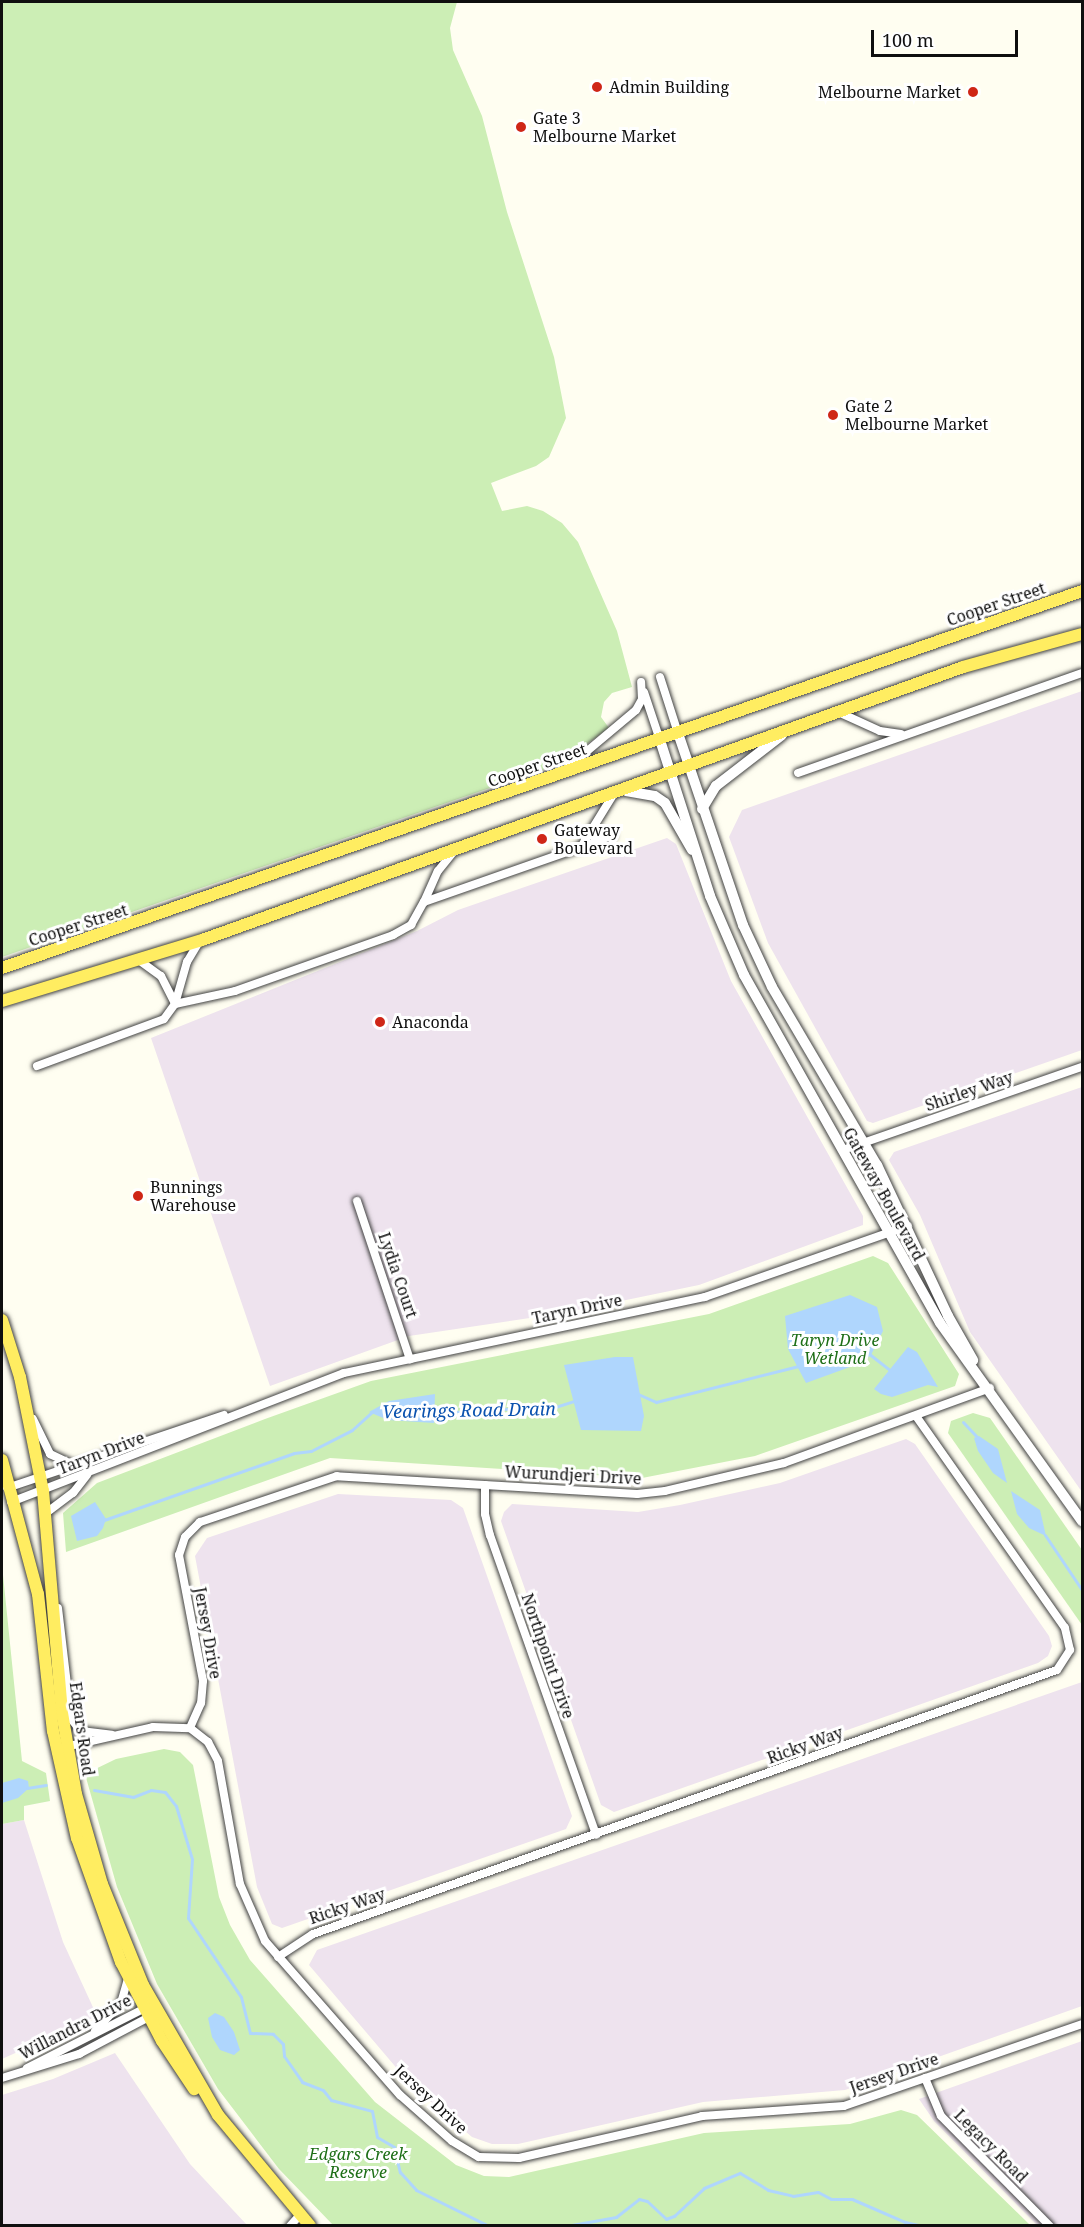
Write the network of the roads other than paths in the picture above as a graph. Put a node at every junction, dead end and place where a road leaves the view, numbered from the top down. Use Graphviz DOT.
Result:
graph roads {
  1 [pos="1083,591"];
  2 [pos="1083,634"];
  3 [pos="1083,673"];
  4 [pos="660,678"];
  5 [pos="836,711"];
  6 [pos="795,726"];
  7 [pos="678,733"];
  8 [pos="908,734"];
  9 [pos="660,740"];
  10 [pos="687,765"];
  11 [pos="671,773"];
  12 [pos="798,773"];
  13 [pos="553,777"];
  14 [pos="626,791"];
  15 [pos="613,795"];
  16 [pos="702,809"];
  17 [pos="612,836"];
  18 [pos="581,847"];
  19 [pos="455,849"];
  20 [pos="700,866"];
  21 [pos="424,902"];
  22 [pos="202,940"];
  23 [pos="140,961"];
  24 [pos="2,968"];
  25 [pos="772,987"];
  26 [pos="756,998"];
  27 [pos="2,1001"];
  28 [pos="175,1004"];
  29 [pos="37,1066"];
  30 [pos="1083,1067"];
  31 [pos="864,1142"];
  32 [pos="843,1150"];
  33 [pos="357,1201"];
  34 [pos="908,1226"];
  35 [pos="889,1233"];
  36 [pos="2,1320"];
  37 [pos="410,1359"];
  38 [pos="990,1388"];
  39 [pos="268,1401"];
  40 [pos="27,1408"];
  41 [pos="916,1416"];
  42 [pos="2,1460"];
  43 [pos="76,1466"];
  44 [pos="87,1475"];
  45 [pos="40,1478"];
  46 [pos="485,1485"];
  47 [pos="7,1488"];
  48 [pos="43,1491"];
  49 [pos="11,1502"];
  50 [pos="46,1513"];
  51 [pos="1083,1521"];
  52 [pos="187,1534"];
  53 [pos="52,1587"];
  54 [pos="190,1728"];
  55 [pos="112,1735"];
  56 [pos="61,1746"];
  57 [pos="596,1835"];
  58 [pos="278,1957"];
  59 [pos="128,1975"];
  60 [pos="151,2011"];
  61 [pos="1083,2024"];
  62 [pos="88,2037"];
  63 [pos="6,2077"];
  64 [pos="925,2078"];
  65 [pos="300,2215"];
  66 [pos="290,2226"];
  67 [pos="310,2226"];
  68 [pos="1050,2226"];
  1 -- 7 [label="main road, Cooper Street"];
  2 -- 5 [label="main road"];
  3 -- 8 [label="street"];
  4 -- 7 [label="street"];
  5 -- 6 [label="main road"];
  5 -- 8 [label="street"];
  6 -- 10 [label="main road"];
  6 -- 16 [label="street"];
  7 -- 9 [label="main road, Cooper Street"];
  7 -- 10 [label="street, Gateway Boulevard"];
  8 -- 12 [label="street"];
  9 -- 11 [label="street, Gateway Boulevard"];
  9 -- 13 [label="main road, Cooper Street"];
  9 -- 13 [label="street"];
  10 -- 11 [label="main road"];
  10 -- 16 [label="street, Gateway Boulevard"];
  11 -- 14 [label="main road"];
  11 -- 20 [label="street, Gateway Boulevard"];
  13 -- 24 [label="main road, Cooper Street"];
  14 -- 15 [label="main road"];
  14 -- 20 [label="street"];
  15 -- 18 [label="street"];
  15 -- 19 [label="main road"];
  16 -- 25 [label="street, Gateway Boulevard"];
  17 -- 18 [label="street"];
  18 -- 21 [label="street"];
  19 -- 21 [label="street"];
  19 -- 22 [label="main road"];
  20 -- 26 [label="street, Gateway Boulevard"];
  21 -- 28 [label="street"];
  22 -- 23 [label="main road"];
  22 -- 28 [label="street"];
  23 -- 27 [label="main road"];
  23 -- 28 [label="street"];
  25 -- 26 [label="street"];
  25 -- 31 [label="street, Gateway Boulevard"];
  26 -- 32 [label="street, Gateway Boulevard"];
  28 -- 29 [label="street"];
  30 -- 31 [label="street, Shirley Way"];
  31 -- 32 [label="street, Shirley Way"];
  31 -- 34 [label="street, Gateway Boulevard"];
  32 -- 35 [label="street, Gateway Boulevard"];
  33 -- 37 [label="street, Lydia Court"];
  34 -- 35 [label="street, Taryn Drive"];
  34 -- 38 [label="street, Gateway Boulevard"];
  35 -- 37 [label="street, Taryn Drive"];
  35 -- 38 [label="street, Gateway Boulevard"];
  36 -- 40 [label="main road, Edgars Road"];
  37 -- 39 [label="street, Taryn Drive"];
  38 -- 41 [label="street, Wurundjeri Drive"];
  38 -- 51 [label="street, Gateway Boulevard"];
  39 -- 43 [label="street, Taryn Drive"];
  39 -- 44 [label="street, Taryn Drive"];
  40 -- 43 [label="street"];
  40 -- 45 [label="main road, Edgars Road"];
  41 -- 46 [label="street, Wurundjeri Drive"];
  41 -- 57 [label="street, Ricky Way"];
  42 -- 47 [label="main road, Edgars Road"];
  43 -- 45 [label="street, Taryn Drive"];
  44 -- 48 [label="street, Taryn Drive"];
  44 -- 50 [label="street"];
  45 -- 47 [label="street, Taryn Drive"];
  45 -- 48 [label="main road, Edgars Road"];
  46 -- 52 [label="street, Wurundjeri Drive"];
  46 -- 57 [label="street, Northpoint Drive"];
  47 -- 49 [label="main road, Edgars Road"];
  48 -- 49 [label="street, Taryn Drive"];
  48 -- 50 [label="main road, Edgars Road"];
  49 -- 56 [label="main road, Edgars Road"];
  50 -- 53 [label="main road, Edgars Road"];
  52 -- 54 [label="street, Jersey Drive"];
  53 -- 55 [label="street"];
  53 -- 56 [label="main road, Edgars Road"];
  54 -- 55 [label="street"];
  54 -- 58 [label="street, Jersey Drive"];
  55 -- 56 [label="street"];
  56 -- 59 [label="main road, Edgars Road"];
  56 -- 60 [label="main road, Edgars Road"];
  57 -- 58 [label="street, Ricky Way"];
  58 -- 64 [label="street, Jersey Drive"];
  59 -- 60 [label="main road, Edgars Road"];
  59 -- 62 [label="street"];
  60 -- 62 [label="street, Willandra Drive"];
  60 -- 63 [label="street, Willandra Drive"];
  60 -- 65 [label="main road, Edgars Road"];
  61 -- 64 [label="street, Jersey Drive"];
  62 -- 63 [label="street, Willandra Drive"];
  64 -- 68 [label="street, Legacy Road"];
  65 -- 66 [label="street"];
  65 -- 67 [label="main road, Edgars Road"];
}
